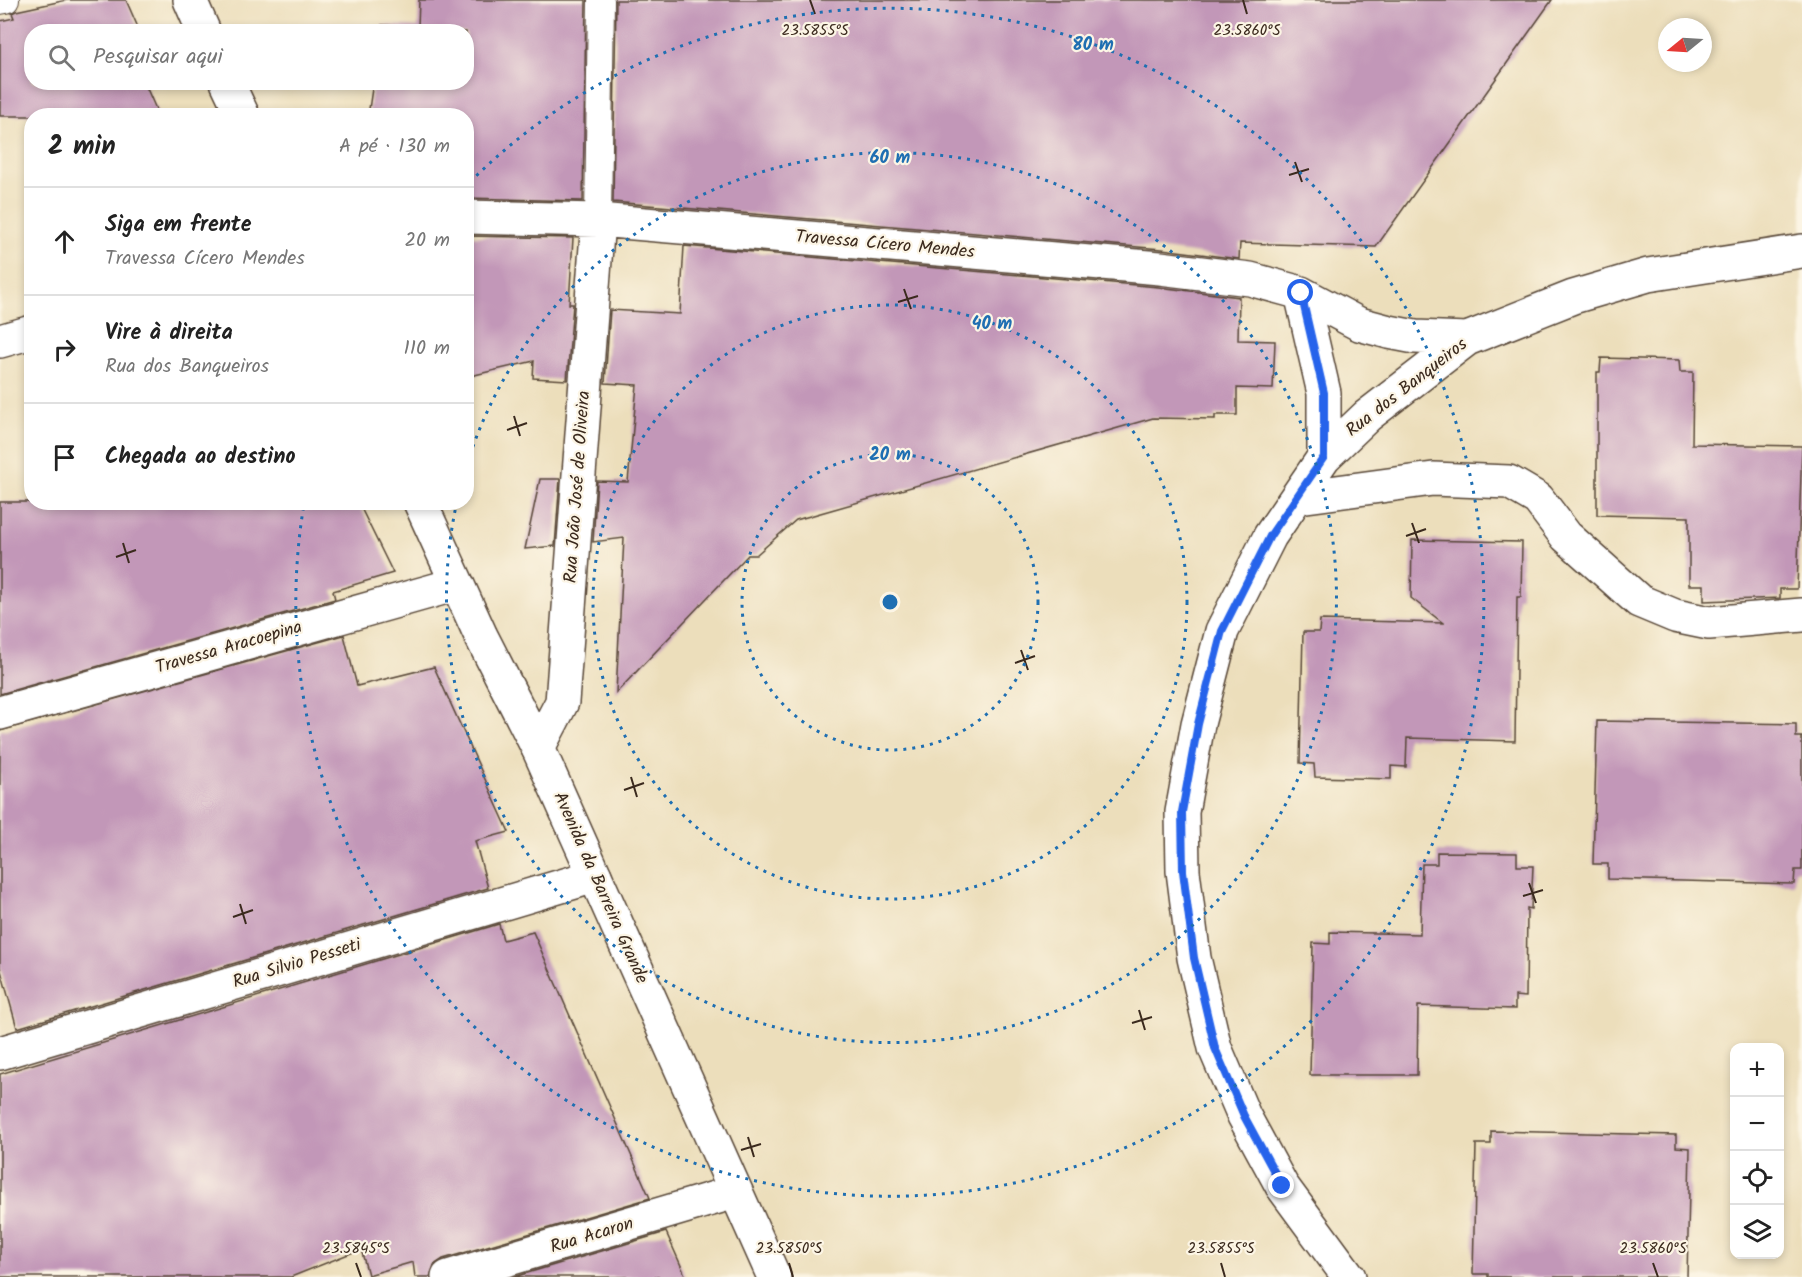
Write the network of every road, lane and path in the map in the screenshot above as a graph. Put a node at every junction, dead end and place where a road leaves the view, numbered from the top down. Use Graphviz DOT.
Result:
graph roads {
  1 [pos="6,0"];
  2 [pos="190,0"];
  3 [pos="601,0"];
  4 [pos="0,1"];
  5 [pos="200,24"];
  6 [pos="232,90"];
  7 [pos="239,108"];
  8 [pos="474,217"];
  9 [pos="597,220"];
  10 [pos="1802,251"];
  11 [pos="1301,293"];
  12 [pos="24,334"];
  13 [pos="1467,339"];
  14 [pos="0,341"];
  15 [pos="1324,457"];
  16 [pos="1299,497"];
  17 [pos="424,510"];
  18 [pos="457,584"];
  19 [pos="1802,615"];
  20 [pos="0,713"];
  21 [pos="538,748"];
  22 [pos="594,876"];
  23 [pos="0,1053"];
  24 [pos="735,1192"];
  25 [pos="448,1277"];
  26 [pos="774,1277"];
  27 [pos="1348,1277"];
  1 -- 4 [label="lane"];
  2 -- 5 [label="street"];
  3 -- 9 [label="lane"];
  6 -- 7 [label="street"];
  8 -- 9 [label="street, Travessa Cícero Mendes"];
  9 -- 11 [label="street, Travessa Cícero Mendes"];
  9 -- 21 [label="street, Rua João José de Oliveira"];
  10 -- 13 [label="street, Rua dos Banqueiros"];
  11 -- 13 [label="street, Travessa Cícero Mendes"];
  11 -- 15 [label="street"];
  12 -- 14 [label="street"];
  13 -- 15 [label="street, Rua dos Banqueiros"];
  15 -- 16 [label="street, Rua dos Banqueiros"];
  16 -- 19 [label="street"];
  16 -- 27 [label="street, Rua dos Banqueiros"];
  17 -- 18 [label="street, Avenida da Barreira Grande"];
  18 -- 20 [label="street, Travessa Aracoepina"];
  18 -- 21 [label="street, Avenida da Barreira Grande"];
  21 -- 22 [label="street, Avenida da Barreira Grande"];
  22 -- 23 [label="street, Rua Silvio Pesseti"];
  22 -- 24 [label="street, Avenida da Barreira Grande"];
  24 -- 25 [label="street, Rua Acaron"];
  24 -- 26 [label="street, Avenida da Barreira Grande"];
}
